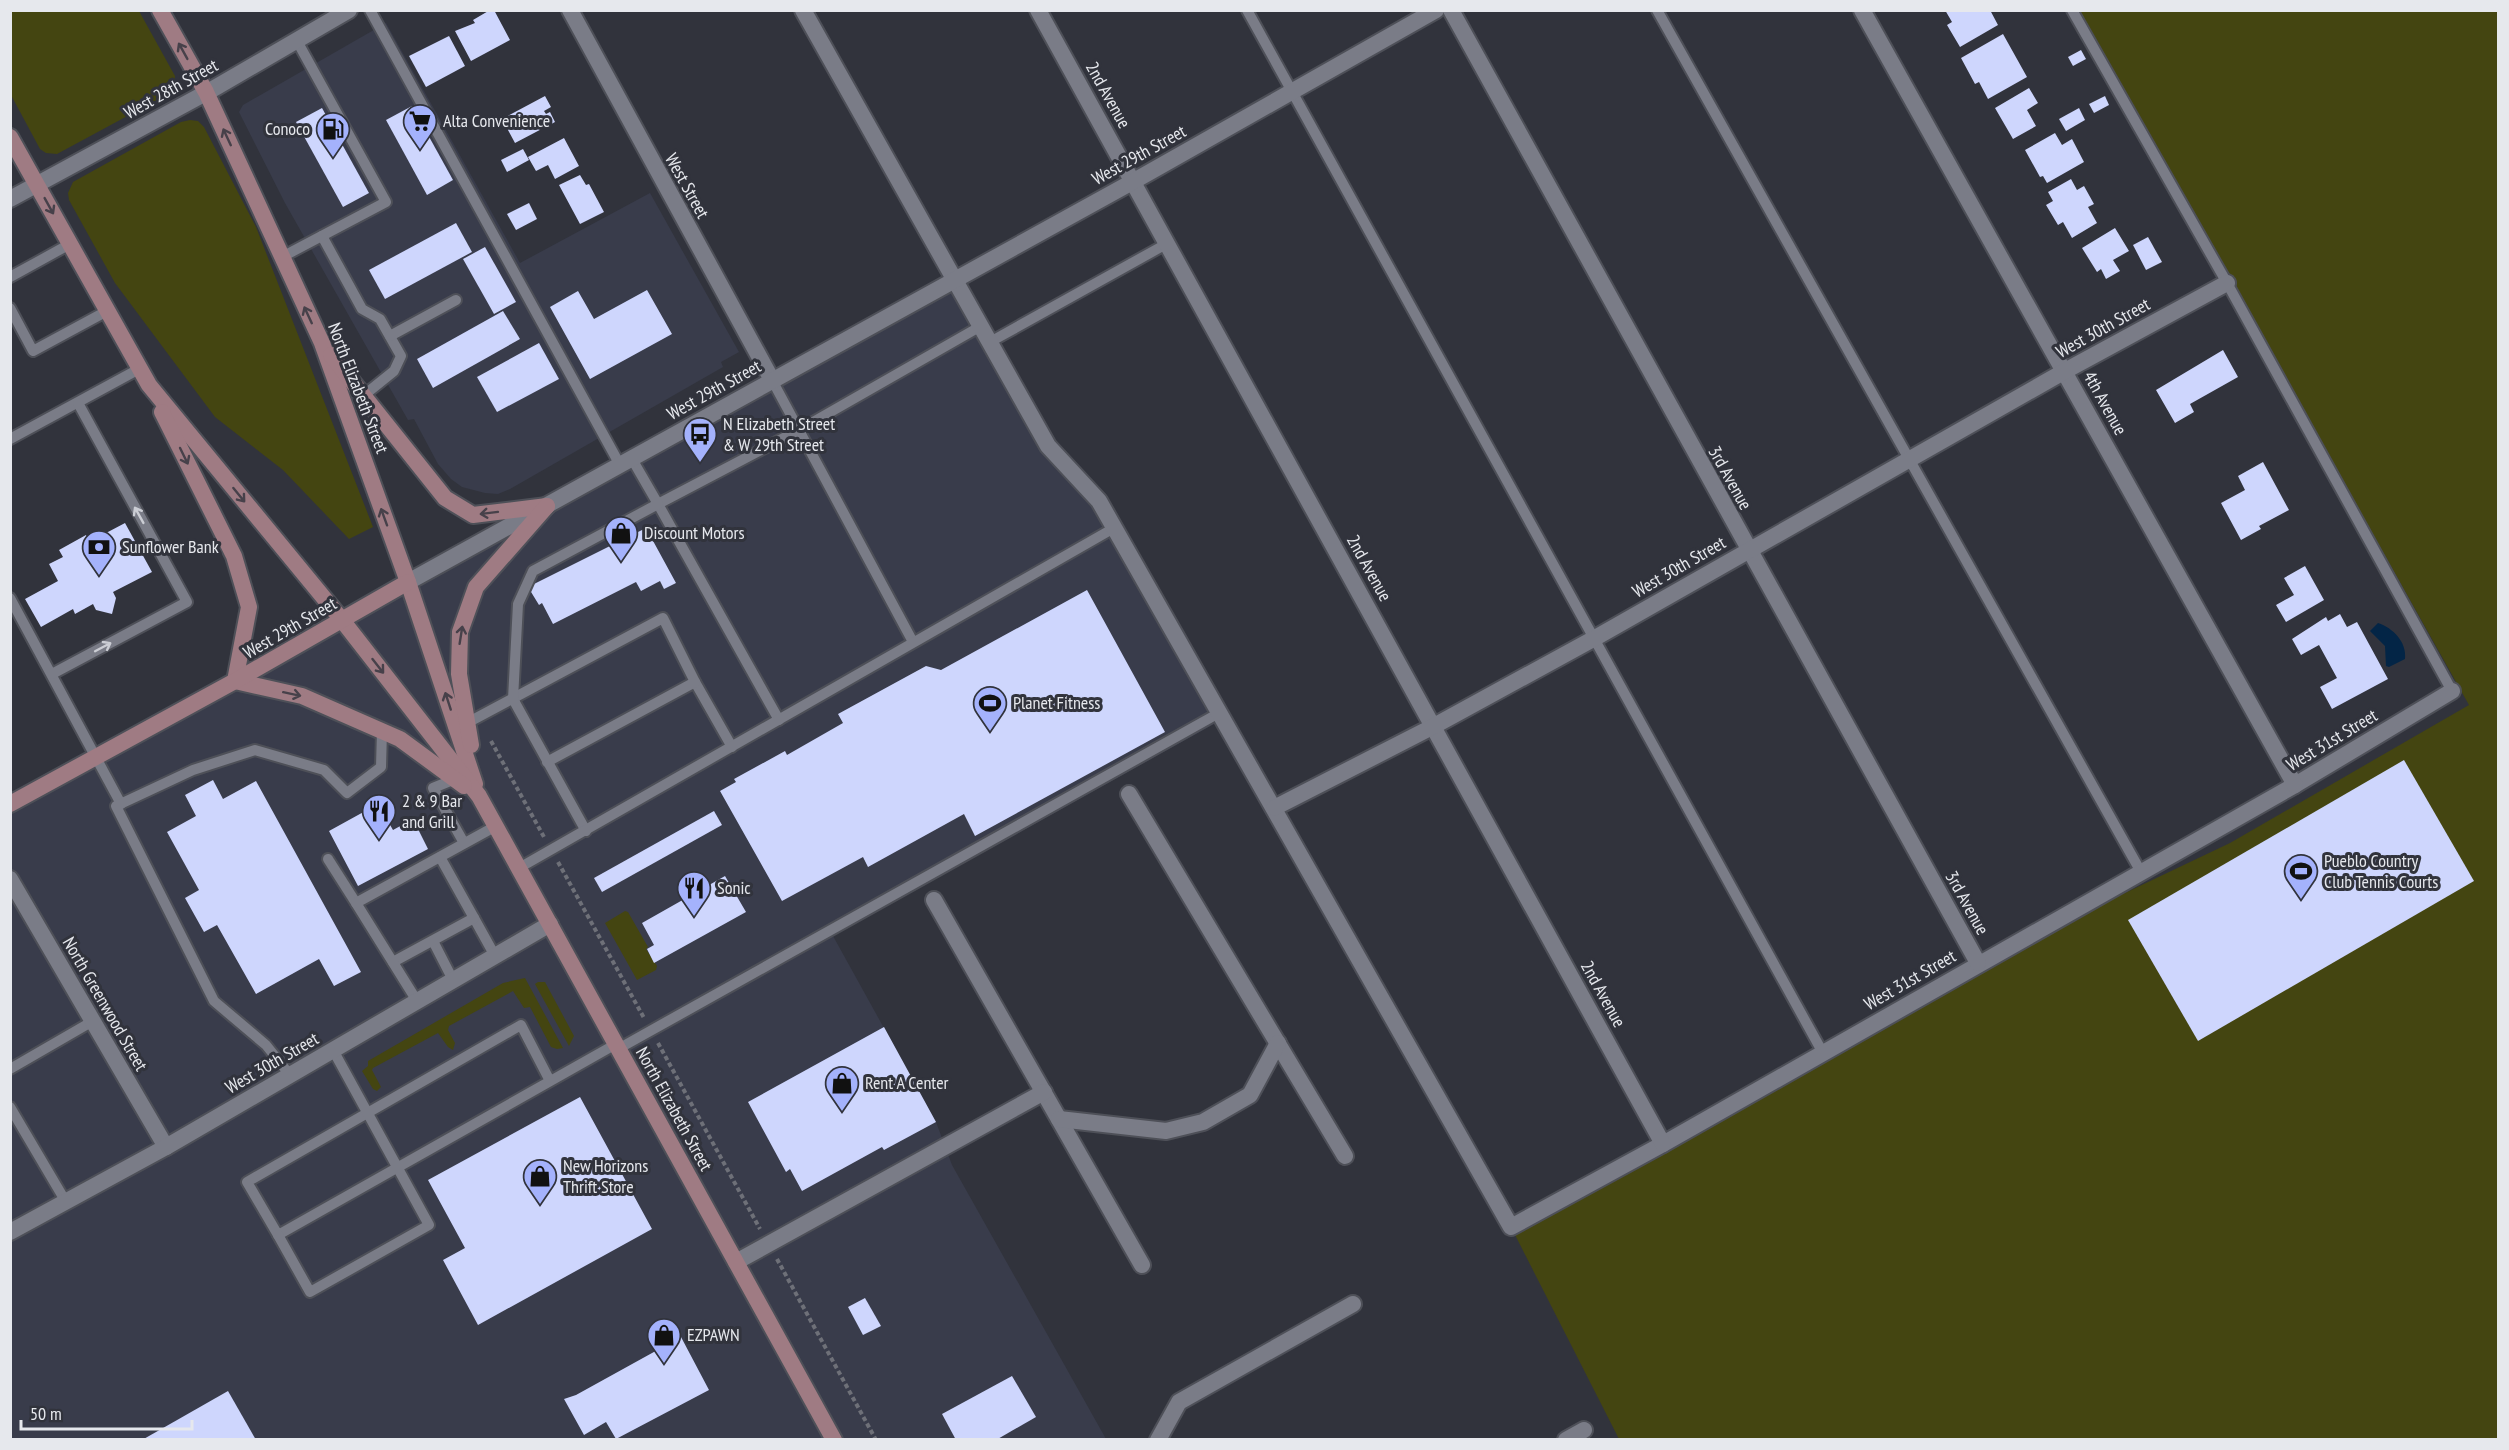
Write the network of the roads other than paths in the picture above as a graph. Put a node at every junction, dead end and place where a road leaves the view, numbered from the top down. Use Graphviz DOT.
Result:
graph roads {
  1 [pos="160,10"];
  2 [pos="349,10"];
  3 [pos="370,10"];
  4 [pos="570,10"];
  5 [pos="803,10"];
  6 [pos="1038,10"];
  7 [pos="1247,10"];
  8 [pos="1437,10"];
  9 [pos="1451,10"];
  10 [pos="1657,10"];
  11 [pos="1862,10"];
  12 [pos="2072,10"];
  13 [pos="297,41"];
  14 [pos="1292,91"];
  15 [pos="206,92"];
  16 [pos="10,137"];
  17 [pos="1134,181"];
  18 [pos="37,184"];
  19 [pos="10,199"];
  20 [pos="322,236"];
  21 [pos="1168,243"];
  22 [pos="70,244"];
  23 [pos="282,257"];
  24 [pos="10,277"];
  25 [pos="955,279"];
  26 [pos="2227,283"];
  27 [pos="456,300"];
  28 [pos="10,308"];
  29 [pos="107,311"];
  30 [pos="981,326"];
  31 [pos="390,336"];
  32 [pos="990,342"];
  33 [pos="322,343"];
  34 [pos="139,369"];
  35 [pos="2065,371"];
  36 [pos="772,380"];
  37 [pos="149,385"];
  38 [pos="363,396"];
  39 [pos="78,403"];
  40 [pos="799,430"];
  41 [pos="10,439"];
  42 [pos="1909,459"];
  43 [pos="626,462"];
  44 [pos="658,504"];
  45 [pos="547,506"];
  46 [pos="1114,528"];
  47 [pos="1748,550"];
  48 [pos="408,582"];
  49 [pos="10,598"];
  50 [pos="342,620"];
  51 [pos="1595,638"];
  52 [pos="913,642"];
  53 [pos="52,674"];
  54 [pos="235,681"];
  55 [pos="695,682"];
  56 [pos="2452,691"];
  57 [pos="513,699"];
  58 [pos="1219,713"];
  59 [pos="779,720"];
  60 [pos="467,723"];
  61 [pos="1434,726"];
  62 [pos="382,731"];
  63 [pos="732,747"];
  64 [pos="97,757"];
  65 [pos="548,762"];
  66 [pos="455,779"];
  67 [pos="2295,785"];
  68 [pos="1130,794"];
  69 [pos="479,796"];
  70 [pos="10,804"];
  71 [pos="121,804"];
  72 [pos="1274,808"];
  73 [pos="496,826"];
  74 [pos="586,831"];
  75 [pos="464,843"];
  76 [pos="440,857"];
  77 [pos="328,859"];
  78 [pos="519,868"];
  79 [pos="2141,872"];
  80 [pos="10,879"];
  81 [pos="934,900"];
  82 [pos="357,903"];
  83 [pos="474,918"];
  84 [pos="550,924"];
  85 [pos="433,941"];
  86 [pos="495,956"];
  87 [pos="393,962"];
  88 [pos="1978,963"];
  89 [pos="453,980"];
  90 [pos="417,1001"];
  91 [pos="93,1021"];
  92 [pos="1278,1043"];
  93 [pos="617,1046"];
  94 [pos="333,1050"];
  95 [pos="1823,1053"];
  96 [pos="10,1069"];
  97 [pos="290,1075"];
  98 [pos="550,1081"];
  99 [pos="1044,1092"];
  100 [pos="10,1107"];
  101 [pos="368,1113"];
  102 [pos="1059,1119"];
  103 [pos="1663,1144"];
  104 [pos="166,1147"];
  105 [pos="1345,1156"];
  106 [pos="398,1168"];
  107 [pos="66,1202"];
  108 [pos="10,1232"];
  109 [pos="278,1235"];
  110 [pos="736,1262"];
  111 [pos="1142,1265"];
  112 [pos="1353,1304"];
  113 [pos="1584,1430"];
  114 [pos="834,1440"];
  115 [pos="1158,1440"];
  116 [pos="1566,1440"];
  15 -- 1 [label="main road, North Elizabeth Street, one-way"];
  2 -- 13 [label="street, West 28th Street"];
  3 -- 43 [label="lane"];
  4 -- 36 [label="street, West Street"];
  5 -- 25 [label="street"];
  6 -- 17 [label="street, 2nd Avenue"];
  7 -- 14 [label="lane"];
  8 -- 14 [label="street, West 29th Street"];
  9 -- 47 [label="street, 3rd Avenue"];
  10 -- 42 [label="lane"];
  11 -- 35 [label="street, 4th Avenue"];
  12 -- 26 [label="lane"];
  13 -- 15 [label="street, West 28th Street"];
  13 -- 20 [label="lane"];
  14 -- 17 [label="street, West 29th Street"];
  14 -- 51 [label="lane"];
  15 -- 18 [label="street, West 28th Street"];
  23 -- 15 [label="main road, North Elizabeth Street, one-way"];
  16 -- 18 [label="main road, North Elizabeth Street"];
  17 -- 21 [label="street, 2nd Avenue"];
  17 -- 25 [label="street, West 29th Street"];
  18 -- 19 [label="street, West 28th Street"];
  18 -- 22 [label="main road, North Elizabeth Street, one-way"];
  20 -- 23 [label="lane"];
  20 -- 31 [label="lane"];
  21 -- 32 [label="lane"];
  21 -- 61 [label="street, 2nd Avenue"];
  22 -- 24 [label="lane"];
  22 -- 29 [label="main road, North Elizabeth Street"];
  33 -- 23 [label="main road, North Elizabeth Street, one-way"];
  25 -- 30 [label="street"];
  25 -- 36 [label="street, West 29th Street"];
  26 -- 35 [label="street, West 30th Street"];
  26 -- 56 [label="lane"];
  27 -- 31 [label="lane"];
  28 -- 29 [label="lane"];
  29 -- 34 [label="main road, North Elizabeth Street"];
  30 -- 32 [label="street"];
  30 -- 40 [label="lane"];
  31 -- 38 [label="lane"];
  32 -- 46 [label="street"];
  33 -- 38 [label="main road"];
  48 -- 33 [label="main road, North Elizabeth Street, one-way"];
  34 -- 37 [label="main road, North Elizabeth Street"];
  34 -- 39 [label="lane"];
  35 -- 42 [label="street, West 30th Street"];
  35 -- 67 [label="street, 4th Avenue"];
  36 -- 40 [label="lane"];
  36 -- 43 [label="street, West 29th Street"];
  37 -- 50 [label="main road, North Elizabeth Street, one-way"];
  37 -- 54 [label="main road, one-way"];
  45 -- 38 [label="main road, one-way"];
  39 -- 41 [label="lane"];
  53 -- 39 [label="lane, one-way"];
  40 -- 44 [label="lane"];
  40 -- 52 [label="lane"];
  42 -- 47 [label="street, West 30th Street"];
  42 -- 79 [label="lane"];
  43 -- 44 [label="lane"];
  43 -- 45 [label="street, West 29th Street"];
  44 -- 57 [label="lane"];
  44 -- 59 [label="lane"];
  45 -- 48 [label="street, West 29th Street"];
  60 -- 45 [label="main road, one-way"];
  46 -- 52 [label="lane"];
  46 -- 58 [label="street"];
  47 -- 51 [label="street, West 30th Street"];
  47 -- 88 [label="street, 3rd Avenue"];
  48 -- 50 [label="main road, West 29th Street"];
  69 -- 48 [label="main road, North Elizabeth Street, one-way"];
  49 -- 53 [label="lane"];
  50 -- 54 [label="main road, West 29th Street"];
  50 -- 69 [label="main road, North Elizabeth Street, one-way"];
  51 -- 61 [label="street, West 30th Street"];
  51 -- 95 [label="lane"];
  52 -- 59 [label="lane"];
  53 -- 64 [label="lane"];
  54 -- 62 [label="main road, one-way"];
  54 -- 64 [label="main road, West 29th Street"];
  55 -- 57 [label="lane"];
  55 -- 63 [label="lane"];
  55 -- 65 [label="lane"];
  56 -- 67 [label="street, West 31st Street"];
  57 -- 60 [label="lane"];
  57 -- 65 [label="lane"];
  58 -- 72 [label="street"];
  58 -- 93 [label="lane"];
  59 -- 63 [label="lane"];
  60 -- 69 [label="main road"];
  61 -- 72 [label="street, West 30th Street"];
  61 -- 103 [label="street, 2nd Avenue"];
  62 -- 66 [label="main road"];
  62 -- 71 [label="lane"];
  63 -- 74 [label="lane"];
  64 -- 70 [label="main road, West 29th Street"];
  64 -- 71 [label="lane"];
  65 -- 74 [label="lane"];
  66 -- 69 [label="main road"];
  66 -- 75 [label="lane"];
  67 -- 79 [label="street, West 31st Street"];
  68 -- 92 [label="street"];
  69 -- 73 [label="main road, North Elizabeth Street"];
  71 -- 97 [label="lane"];
  72 -- 103 [label="street, West 31st Street"];
  73 -- 75 [label="lane"];
  73 -- 78 [label="main road, North Elizabeth Street"];
  74 -- 78 [label="lane"];
  75 -- 76 [label="lane"];
  76 -- 82 [label="lane"];
  76 -- 83 [label="lane"];
  77 -- 82 [label="lane"];
  78 -- 84 [label="main road, North Elizabeth Street"];
  79 -- 88 [label="street, West 31st Street"];
  80 -- 91 [label="street, North Greenwood Street"];
  81 -- 99 [label="street"];
  82 -- 87 [label="lane"];
  83 -- 85 [label="lane"];
  83 -- 86 [label="lane"];
  84 -- 86 [label="street, West 30th Street"];
  84 -- 93 [label="main road, North Elizabeth Street"];
  85 -- 87 [label="lane"];
  85 -- 89 [label="lane"];
  86 -- 89 [label="street, West 30th Street"];
  87 -- 90 [label="lane"];
  88 -- 95 [label="street, West 31st Street"];
  89 -- 90 [label="street, West 30th Street"];
  90 -- 94 [label="street, West 30th Street"];
  91 -- 96 [label="lane"];
  91 -- 104 [label="street, North Greenwood Street"];
  92 -- 102 [label="street"];
  92 -- 105 [label="street"];
  93 -- 98 [label="lane"];
  93 -- 110 [label="main road, North Elizabeth Street"];
  94 -- 97 [label="street, West 30th Street"];
  94 -- 101 [label="lane"];
  95 -- 103 [label="street, West 31st Street"];
  97 -- 104 [label="street, West 30th Street"];
  98 -- 101 [label="lane"];
  98 -- 106 [label="lane"];
  99 -- 102 [label="street"];
  99 -- 110 [label="street"];
  100 -- 107 [label="lane"];
  101 -- 106 [label="lane"];
  101 -- 109 [label="lane"];
  102 -- 111 [label="street"];
  104 -- 107 [label="street, West 30th Street"];
  106 -- 109 [label="lane"];
  106 -- 109 [label="lane"];
  107 -- 108 [label="street, West 30th Street"];
  110 -- 114 [label="main road, North Elizabeth Street"];
  112 -- 115 [label="street"];
  113 -- 116 [label="street"];
}
